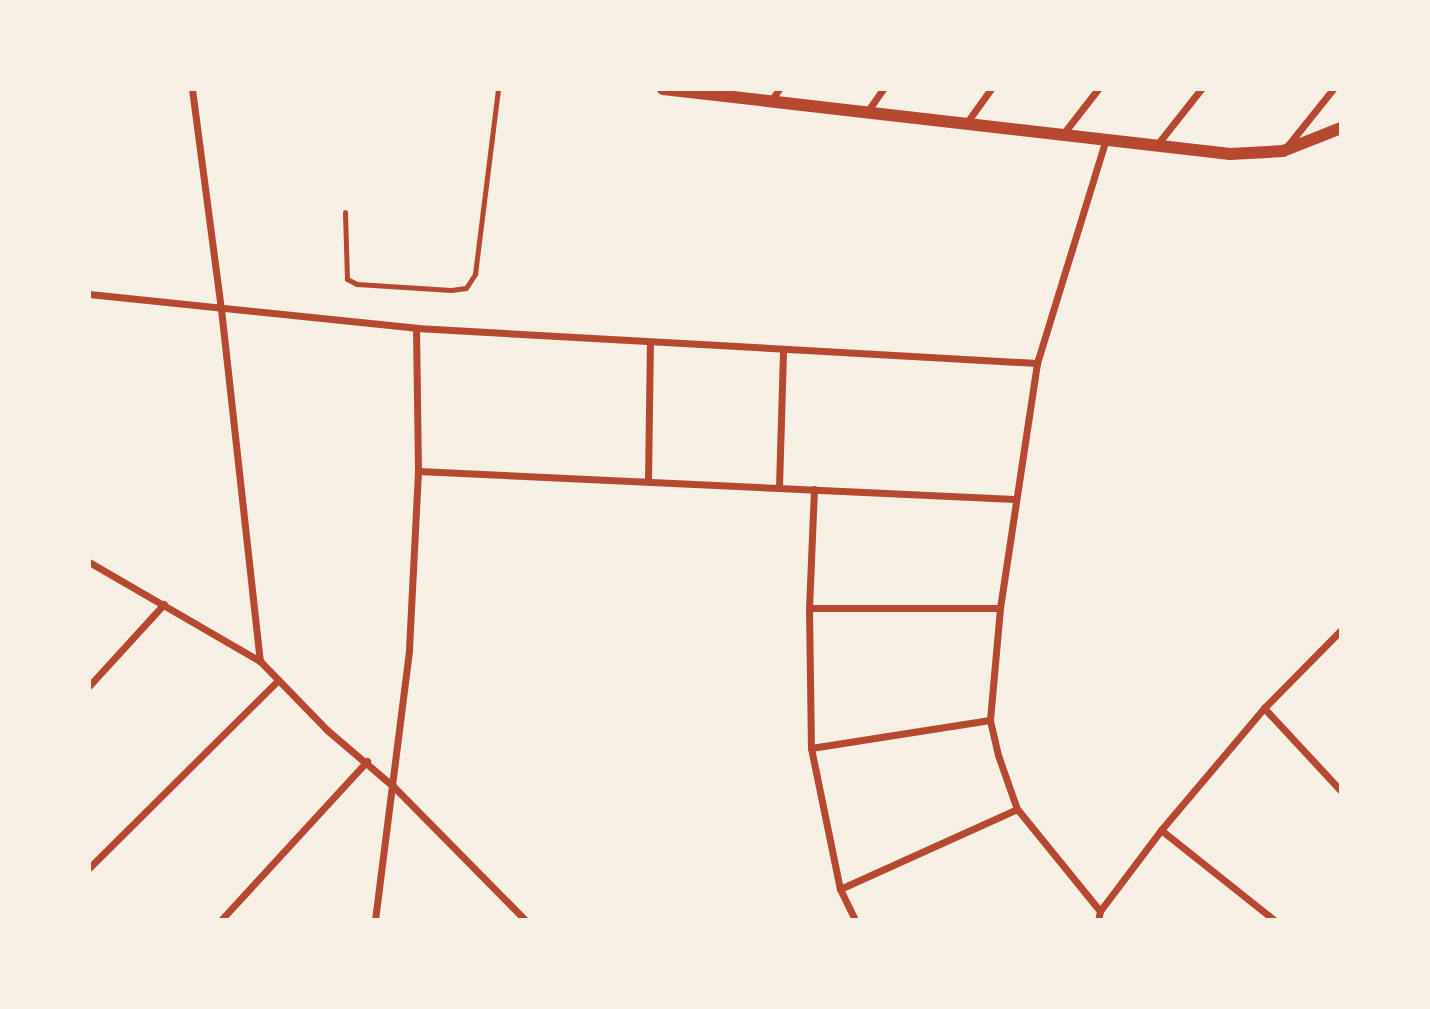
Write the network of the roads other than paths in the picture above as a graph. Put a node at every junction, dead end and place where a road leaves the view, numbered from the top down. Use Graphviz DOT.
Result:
graph roads {
  1 [pos="192,89"];
  2 [pos="498,89"];
  3 [pos="663,89"];
  4 [pos="779,89"];
  5 [pos="883,89"];
  6 [pos="991,89"];
  7 [pos="1098,89"];
  8 [pos="1201,89"];
  9 [pos="1333,89"];
  10 [pos="771,101"];
  11 [pos="867,112"];
  12 [pos="965,125"];
  13 [pos="1341,128"];
  14 [pos="1063,134"];
  15 [pos="1105,142"];
  16 [pos="1156,147"];
  17 [pos="1283,151"];
  18 [pos="345,212"];
  19 [pos="89,294"];
  20 [pos="221,309"];
  21 [pos="416,328"];
  22 [pos="650,342"];
  23 [pos="783,349"];
  24 [pos="1037,363"];
  25 [pos="418,471"];
  26 [pos="648,481"];
  27 [pos="779,487"];
  28 [pos="814,489"];
  29 [pos="1014,499"];
  30 [pos="89,562"];
  31 [pos="164,604"];
  32 [pos="809,608"];
  33 [pos="1000,608"];
  34 [pos="1341,630"];
  35 [pos="260,661"];
  36 [pos="278,680"];
  37 [pos="89,687"];
  38 [pos="1264,708"];
  39 [pos="990,720"];
  40 [pos="811,748"];
  41 [pos="366,761"];
  42 [pos="394,787"];
  43 [pos="1341,790"];
  44 [pos="1017,809"];
  45 [pos="1161,830"];
  46 [pos="89,868"];
  47 [pos="840,889"];
  48 [pos="1100,911"];
  49 [pos="221,920"];
  50 [pos="375,920"];
  51 [pos="525,920"];
  52 [pos="855,920"];
  53 [pos="1098,920"];
  54 [pos="1274,920"];
  1 -- 20 [label="street"];
  2 -- 18 [label="lane"];
  3 -- 10 [label="street"];
  4 -- 10 [label="street"];
  5 -- 11 [label="street"];
  6 -- 12 [label="street"];
  7 -- 14 [label="street"];
  8 -- 16 [label="street"];
  9 -- 17 [label="street"];
  10 -- 11 [label="street"];
  11 -- 12 [label="street"];
  12 -- 14 [label="street"];
  13 -- 17 [label="street"];
  14 -- 15 [label="street"];
  15 -- 16 [label="street"];
  15 -- 24 [label="street"];
  16 -- 17 [label="street"];
  19 -- 20 [label="street"];
  20 -- 21 [label="street"];
  20 -- 35 [label="street"];
  21 -- 22 [label="street"];
  21 -- 25 [label="street"];
  22 -- 23 [label="street"];
  22 -- 26 [label="street"];
  23 -- 24 [label="street"];
  23 -- 27 [label="street"];
  24 -- 29 [label="street"];
  25 -- 26 [label="street"];
  25 -- 42 [label="street"];
  26 -- 27 [label="street"];
  27 -- 28 [label="street"];
  28 -- 29 [label="street"];
  28 -- 32 [label="street"];
  29 -- 33 [label="street"];
  30 -- 31 [label="street"];
  31 -- 35 [label="street"];
  31 -- 37 [label="street"];
  32 -- 33 [label="street"];
  32 -- 40 [label="street"];
  33 -- 39 [label="street"];
  34 -- 38 [label="street"];
  35 -- 36 [label="street"];
  36 -- 41 [label="street"];
  36 -- 46 [label="street"];
  38 -- 43 [label="street"];
  38 -- 45 [label="street"];
  39 -- 40 [label="street"];
  39 -- 44 [label="street"];
  40 -- 47 [label="street"];
  41 -- 42 [label="street"];
  41 -- 49 [label="street"];
  42 -- 50 [label="street"];
  42 -- 51 [label="street"];
  44 -- 47 [label="street"];
  44 -- 48 [label="street"];
  45 -- 48 [label="street"];
  45 -- 54 [label="street"];
  47 -- 52 [label="street"];
  48 -- 53 [label="street"];
}
